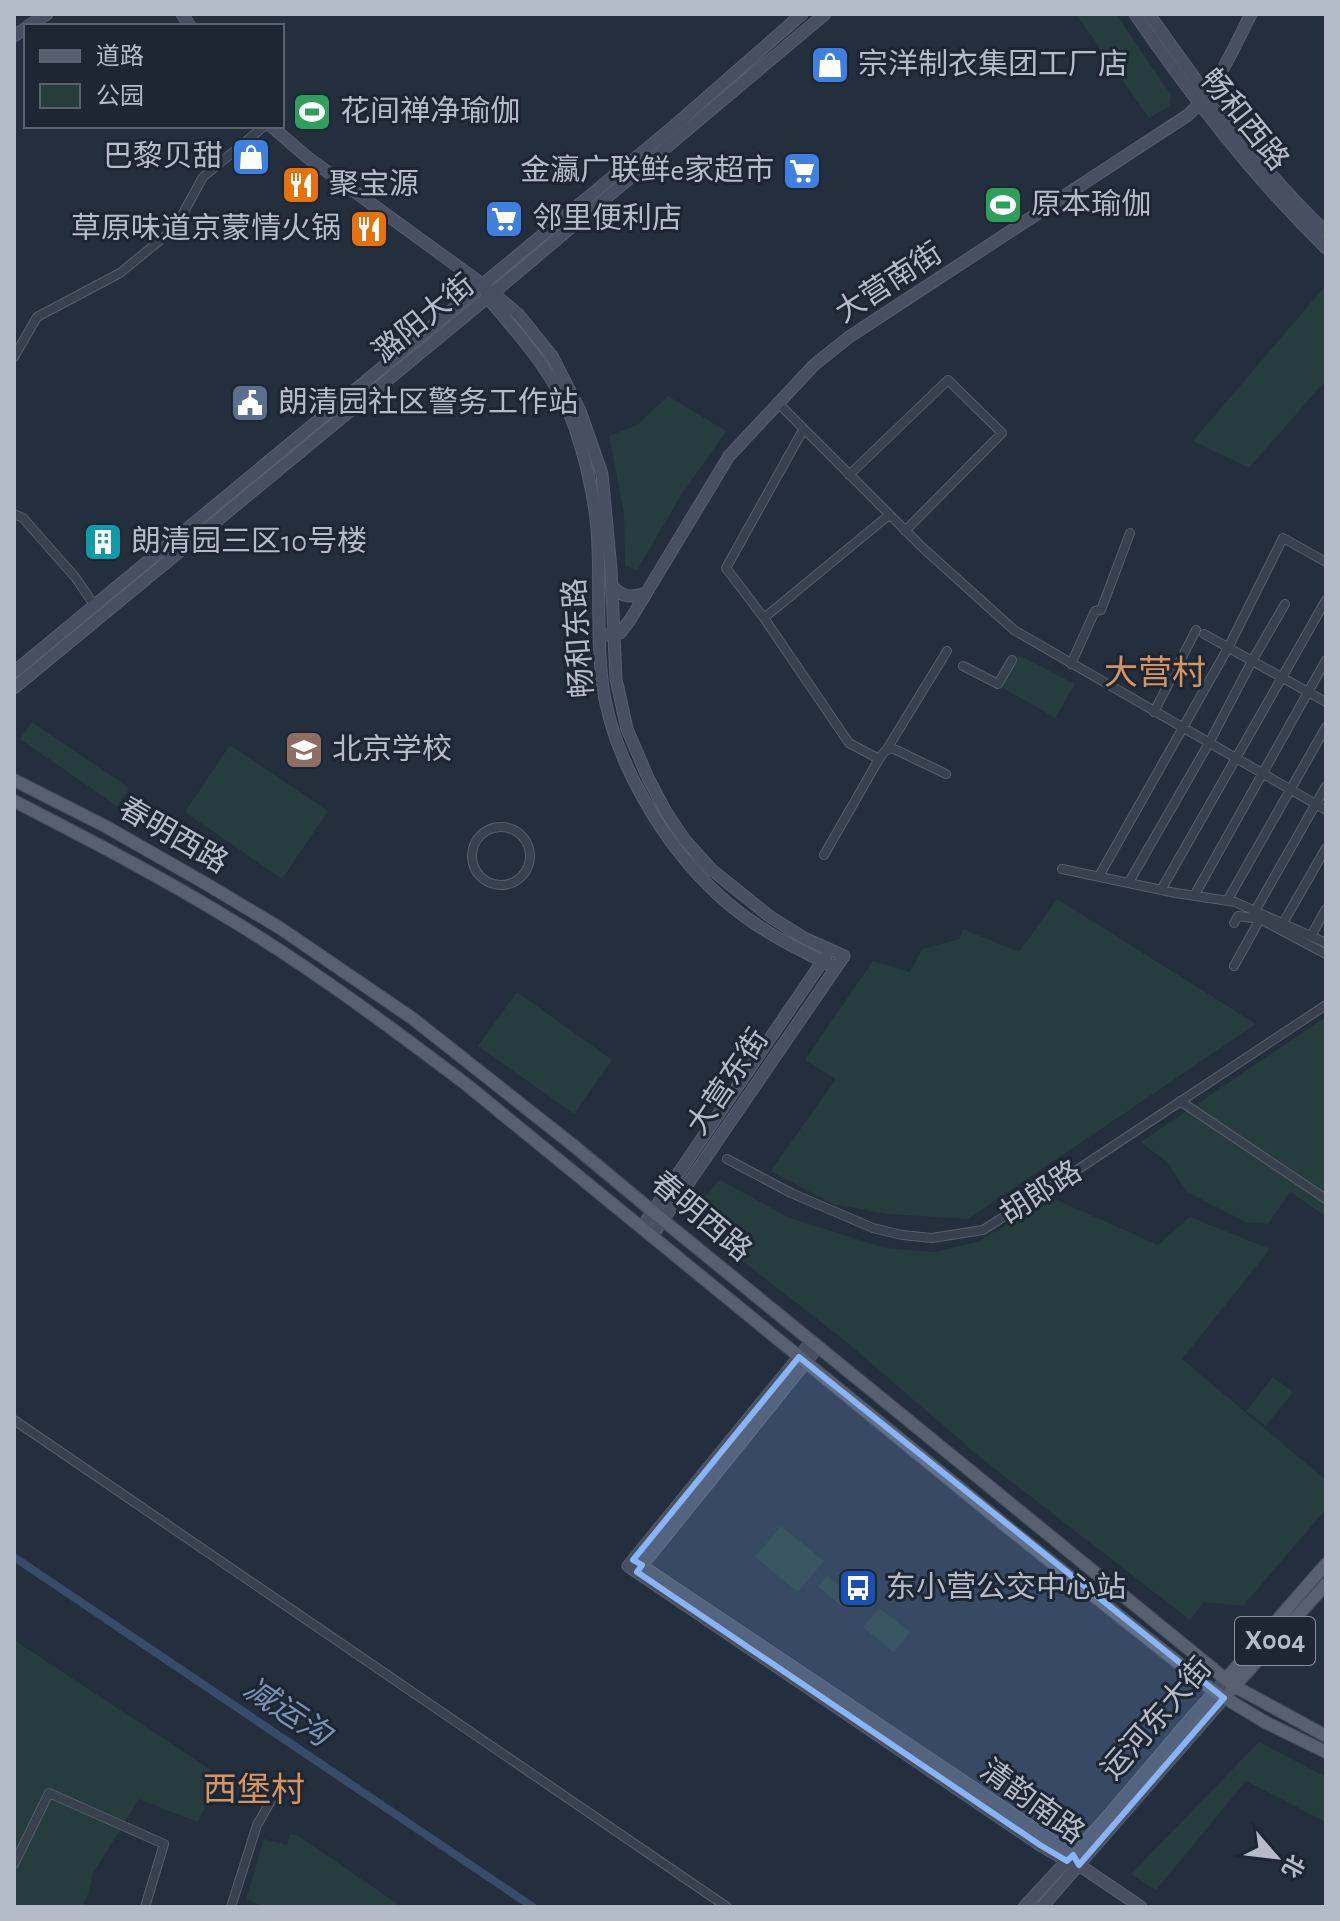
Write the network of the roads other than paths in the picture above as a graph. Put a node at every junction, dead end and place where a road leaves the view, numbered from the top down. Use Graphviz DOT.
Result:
graph roads {
  1 [pos="802,14"];
  2 [pos="825,14"];
  3 [pos="1135,14"];
  4 [pos="1149,14"];
  5 [pos="1251,14"];
  6 [pos="1207,94"];
  7 [pos="1199,105"];
  8 [pos="266,128"];
  9 [pos="268,128"];
  10 [pos="1326,232"];
  11 [pos="1326,248"];
  12 [pos="482,284"];
  13 [pos="491,296"];
  14 [pos="14,357"];
  15 [pos="777,402"];
  16 [pos="803,430"];
  17 [pos="849,475"];
  18 [pos="14,514"];
  19 [pos="889,515"];
  20 [pos="905,531"];
  21 [pos="1130,533"];
  22 [pos="1326,562"];
  23 [pos="612,586"];
  24 [pos="646,593"];
  25 [pos="1326,600"];
  26 [pos="1285,604"];
  27 [pos="95,606"];
  28 [pos="764,618"];
  29 [pos="613,635"];
  30 [pos="600,636"];
  31 [pos="1228,648"];
  32 [pos="947,651"];
  33 [pos="1012,660"];
  34 [pos="1326,660"];
  35 [pos="1252,661"];
  36 [pos="1071,664"];
  37 [pos="963,666"];
  38 [pos="14,672"];
  39 [pos="1281,677"];
  40 [pos="14,688"];
  41 [pos="1308,692"];
  42 [pos="1326,702"];
  43 [pos="1154,712"];
  44 [pos="1326,727"];
  45 [pos="1181,728"];
  46 [pos="1209,743"];
  47 [pos="885,751"];
  48 [pos="1234,758"];
  49 [pos="879,759"];
  50 [pos="1263,773"];
  51 [pos="946,774"];
  52 [pos="14,780"];
  53 [pos="1326,786"];
  54 [pos="1290,789"];
  55 [pos="14,801"];
  56 [pos="1316,804"];
  57 [pos="1326,810"];
  58 [pos="1326,848"];
  59 [pos="824,855"];
  60 [pos="1062,869"];
  61 [pos="1099,876"];
  62 [pos="520,878"];
  63 [pos="1129,882"];
  64 [pos="1161,890"];
  65 [pos="1194,896"];
  66 [pos="1227,901"];
  67 [pos="1326,909"];
  68 [pos="1257,915"];
  69 [pos="1234,923"];
  70 [pos="1283,923"];
  71 [pos="1311,936"];
  72 [pos="1326,943"];
  73 [pos="830,950"];
  74 [pos="1326,954"];
  75 [pos="844,956"];
  76 [pos="823,961"];
  77 [pos="1234,966"];
  78 [pos="836,968"];
  79 [pos="1326,1005"];
  80 [pos="1180,1101"];
  81 [pos="727,1159"];
  82 [pos="1326,1199"];
  83 [pos="658,1216"];
  84 [pos="647,1231"];
  85 [pos="815,1344"];
  86 [pos="802,1360"];
  87 [pos="14,1420"];
  88 [pos="1326,1564"];
  89 [pos="1326,1584"];
  90 [pos="1230,1683"];
  91 [pos="1219,1695"];
  92 [pos="1326,1736"];
  93 [pos="1326,1752"];
  94 [pos="272,1799"];
  95 [pos="1073,1860"];
  96 [pos="14,1864"];
  97 [pos="145,1907"];
  98 [pos="231,1907"];
  99 [pos="727,1907"];
  100 [pos="1024,1907"];
  101 [pos="1042,1907"];
  102 [pos="1141,1907"];
  1 -- 12 [label="main road, 潞阳大街"];
  2 -- 13 [label="main road, 潞阳大街"];
  3 -- 7 [label="main road, 畅和西路"];
  4 -- 6 [label="main road, 畅和西路"];
  5 -- 6 [label="main road, 大营南街"];
  6 -- 7 [label="main road, 大营南街"];
  6 -- 10 [label="main road, 畅和西路"];
  7 -- 11 [label="main road, 畅和西路"];
  7 -- 15 [label="main road, 大营南街"];
  8 -- 14 [label="street"];
  9 -- 12 [label="main road, 畅和东路"];
  12 -- 13 [label="main road, 畅和东路"];
  12 -- 27 [label="main road, 潞阳大街"];
  13 -- 23 [label="main road, 畅和东路"];
  13 -- 30 [label="main road, 畅和东路"];
  13 -- 40 [label="main road, 潞阳大街"];
  15 -- 16 [label="street"];
  15 -- 24 [label="main road, 大营南街"];
  16 -- 17 [label="street"];
  16 -- 28 [label="street"];
  17 -- 19 [label="street"];
  17 -- 20 [label="street"];
  18 -- 27 [label="street"];
  19 -- 20 [label="street"];
  19 -- 28 [label="street"];
  20 -- 36 [label="street"];
  21 -- 36 [label="street"];
  22 -- 31 [label="street"];
  23 -- 24 [label="main road"];
  23 -- 29 [label="main road, 畅和东路"];
  24 -- 29 [label="main road, 大营南街"];
  25 -- 39 [label="street"];
  26 -- 35 [label="street"];
  27 -- 38 [label="main road, 潞阳大街"];
  28 -- 49 [label="street"];
  29 -- 30 [label="main road"];
  29 -- 73 [label="main road, 畅和东路"];
  30 -- 76 [label="main road, 畅和东路"];
  31 -- 35 [label="street"];
  31 -- 43 [label="street"];
  31 -- 45 [label="street"];
  32 -- 47 [label="street"];
  33 -- 37 [label="street"];
  34 -- 41 [label="street"];
  35 -- 39 [label="street"];
  35 -- 46 [label="street"];
  36 -- 43 [label="street"];
  39 -- 41 [label="street"];
  39 -- 48 [label="street"];
  41 -- 42 [label="street"];
  41 -- 50 [label="street"];
  43 -- 45 [label="street"];
  44 -- 54 [label="street"];
  45 -- 46 [label="street"];
  45 -- 61 [label="street"];
  46 -- 48 [label="street"];
  46 -- 63 [label="street"];
  47 -- 49 [label="street"];
  47 -- 51 [label="street"];
  48 -- 50 [label="street"];
  48 -- 64 [label="street"];
  49 -- 59 [label="street"];
  50 -- 54 [label="street"];
  50 -- 65 [label="street"];
  52 -- 83 [label="main road, 春明西路"];
  53 -- 56 [label="street"];
  54 -- 56 [label="street"];
  54 -- 66 [label="street"];
  55 -- 84 [label="main road, 春明西路"];
  56 -- 57 [label="street"];
  56 -- 68 [label="street"];
  58 -- 70 [label="street"];
  60 -- 61 [label="street"];
  61 -- 63 [label="street"];
  62 -- 62 [label="street"];
  63 -- 64 [label="street"];
  64 -- 65 [label="street"];
  65 -- 66 [label="street"];
  66 -- 68 [label="street"];
  67 -- 71 [label="street"];
  68 -- 69 [label="street"];
  68 -- 70 [label="street"];
  68 -- 74 [label="street"];
  68 -- 77 [label="street"];
  70 -- 71 [label="street"];
  71 -- 72 [label="street"];
  73 -- 75 [label="main road, 畅和东路"];
  73 -- 76 [label="main road, 大营东街"];
  75 -- 78 [label="main road, 大营东街"];
  76 -- 78 [label="main road, 畅和东路"];
  76 -- 83 [label="main road, 大营东街"];
  78 -- 83 [label="main road, 大营东街"];
  79 -- 80 [label="street, 胡郎路"];
  80 -- 81 [label="street, 胡郎路"];
  80 -- 82 [label="street"];
  83 -- 84 [label="main road, 大营东街"];
  83 -- 85 [label="main road, 春明西路"];
  84 -- 86 [label="main road, 春明西路"];
  85 -- 86 [label="main road, 清韵南路"];
  85 -- 90 [label="main road, 春明西路"];
  86 -- 91 [label="main road, 春明西路"];
  86 -- 95 [label="main road, 清韵南路"];
  87 -- 99 [label="street"];
  88 -- 90 [label="main road, 运河东大街 / X004"];
  89 -- 90 [label="main road, 运河东大街 / X004"];
  90 -- 91 [label="main road, 运河东大街 / X004"];
  90 -- 92 [label="main road, 春明西路"];
  91 -- 93 [label="main road, 春明西路"];
  91 -- 95 [label="main road, 运河东大街 / X004"];
  94 -- 98 [label="street"];
  95 -- 100 [label="main road, 运河东大街 / X004"];
  95 -- 101 [label="main road, 运河东大街 / X004"];
  95 -- 102 [label="main road, 清韵南路"];
  96 -- 97 [label="street"];
}
